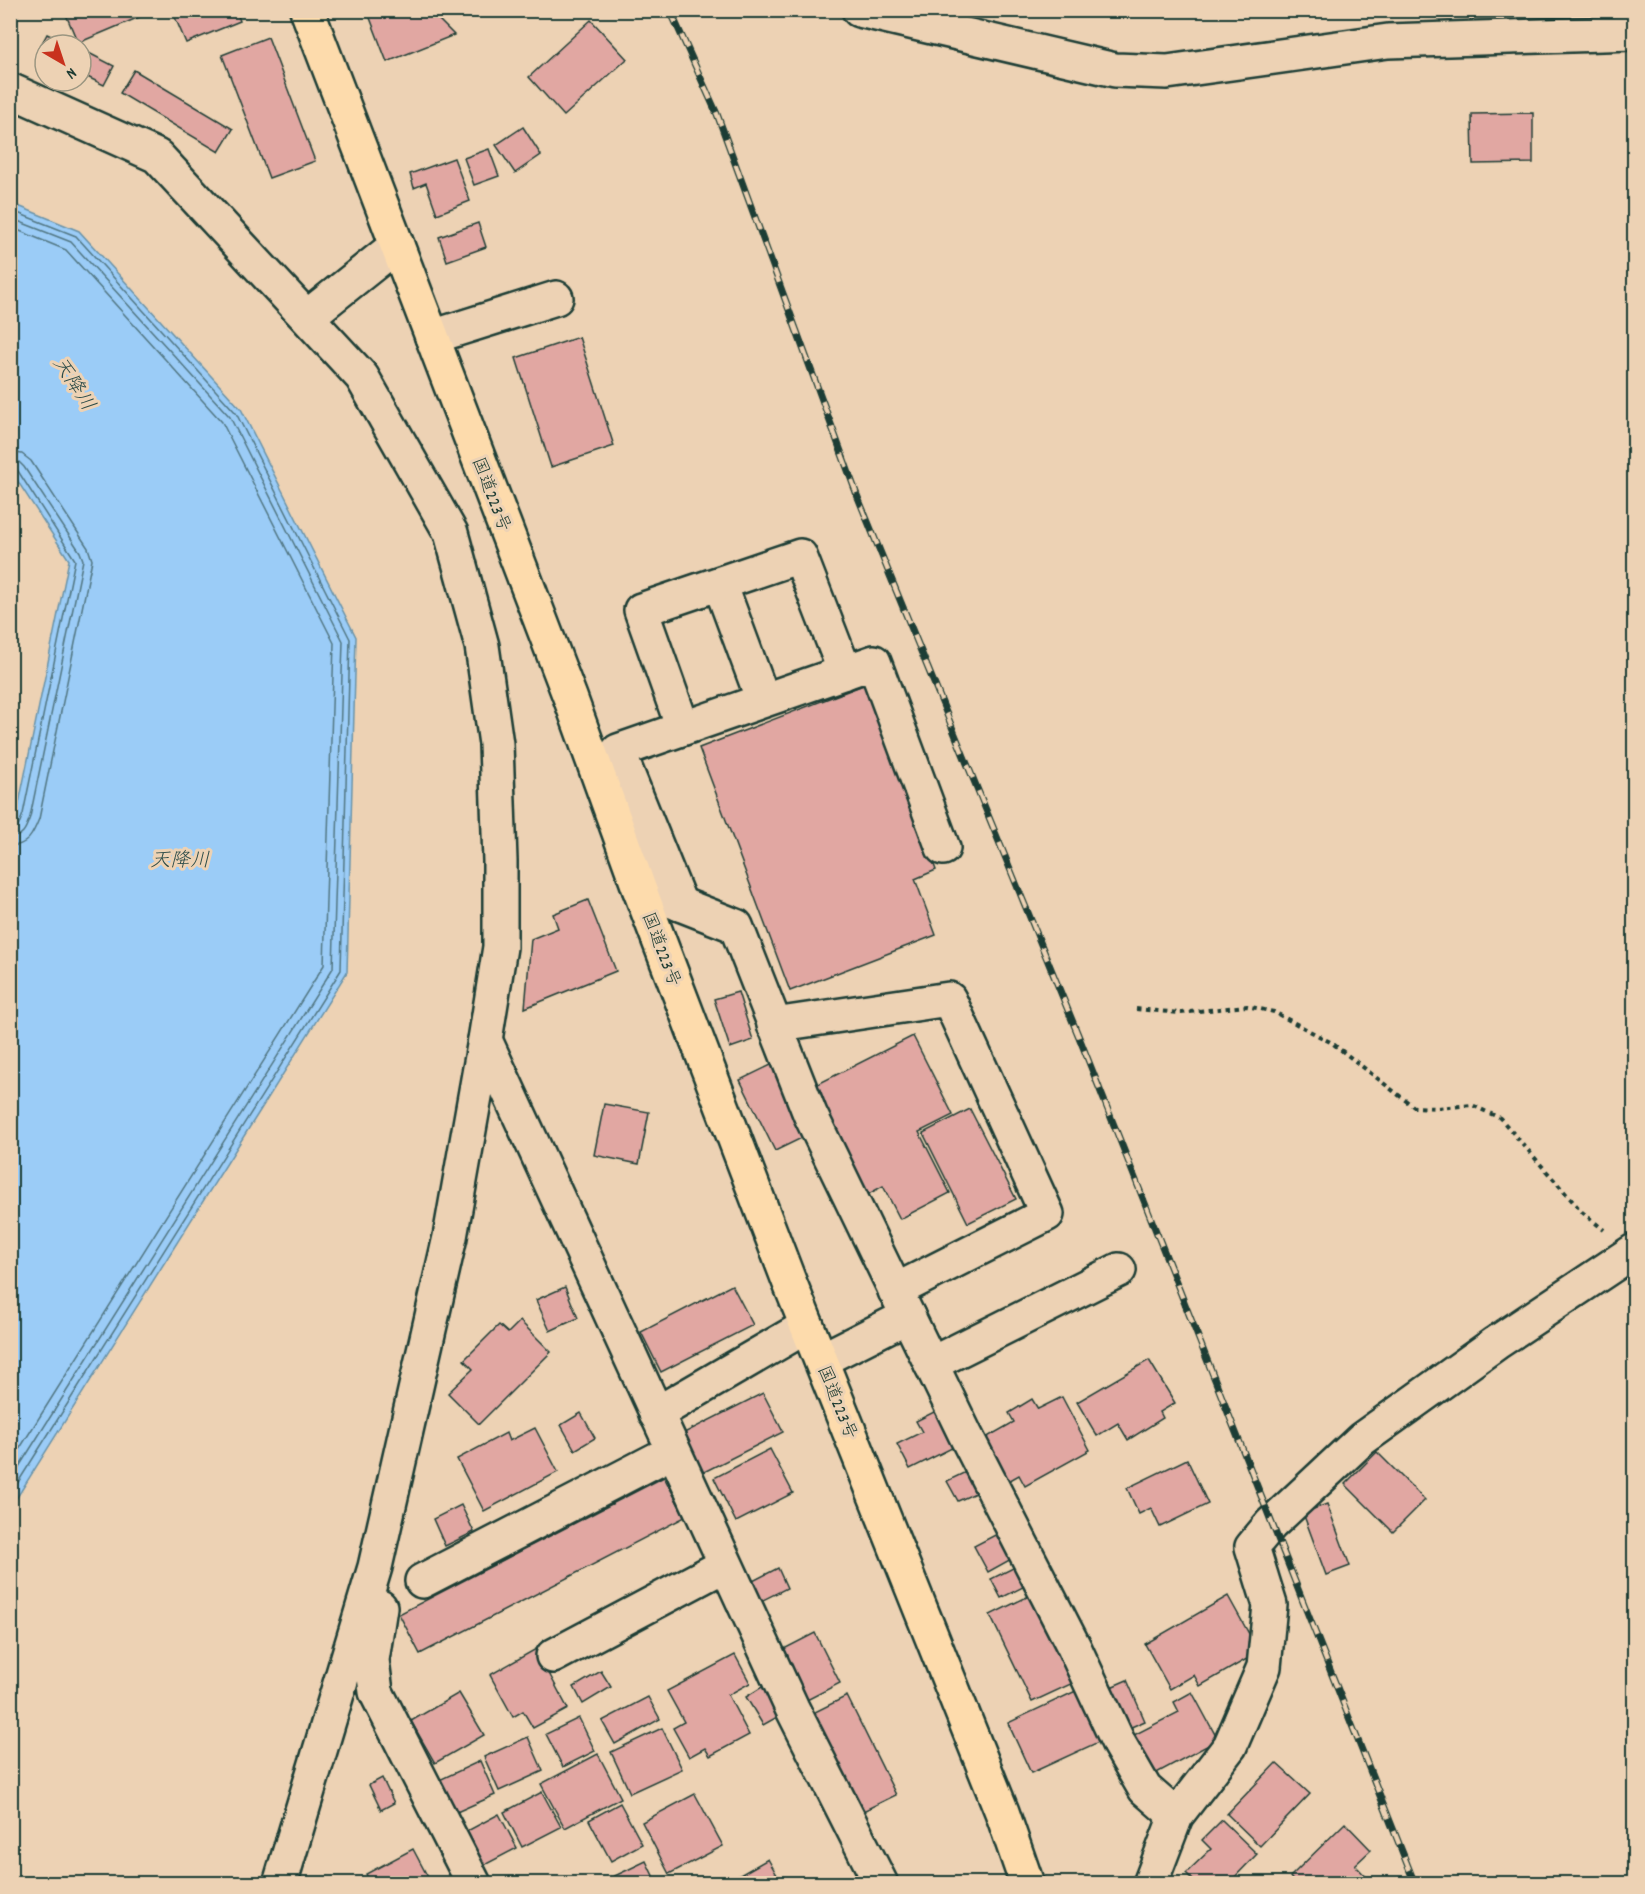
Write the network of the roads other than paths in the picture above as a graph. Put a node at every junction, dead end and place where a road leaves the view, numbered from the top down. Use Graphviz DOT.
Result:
graph roads {
  1 [pos="307,10"];
  2 [pos="859,10"];
  3 [pos="1635,33"];
  4 [pos="10,90"];
  5 [pos="397,245"];
  6 [pos="556,297"];
  7 [pos="308,317"];
  8 [pos="432,337"];
  9 [pos="720,584"];
  10 [pos="845,672"];
  11 [pos="763,700"];
  12 [pos="683,728"];
  13 [pos="943,848"];
  14 [pos="639,888"];
  15 [pos="680,904"];
  16 [pos="774,1025"];
  17 [pos="485,1040"];
  18 [pos="1633,1252"];
  19 [pos="1119,1270"];
  20 [pos="901,1303"];
  21 [pos="807,1326"];
  22 [pos="821,1360"];
  23 [pos="931,1364"];
  24 [pos="656,1414"];
  25 [pos="673,1451"];
  26 [pos="725,1564"];
  27 [pos="375,1567"];
  28 [pos="422,1581"];
  29 [pos="552,1656"];
  30 [pos="1176,1816"];
  31 [pos="280,1884"];
  32 [pos="474,1884"];
  33 [pos="881,1884"];
  34 [pos="1027,1884"];
  35 [pos="1150,1884"];
  1 -- 5 [label="highway, 国道223号"];
  2 -- 3 [label="street"];
  4 -- 7 [label="street"];
  5 -- 7 [label="street"];
  5 -- 8 [label="highway, 国道223号"];
  6 -- 8 [label="street"];
  7 -- 17 [label="street"];
  8 -- 14 [label="highway, 国道223号"];
  9 -- 10 [label="street"];
  9 -- 11 [label="street"];
  9 -- 12 [label="street"];
  10 -- 11 [label="street"];
  10 -- 13 [label="street"];
  11 -- 12 [label="street"];
  12 -- 15 [label="street"];
  14 -- 15 [label="street"];
  14 -- 21 [label="highway, 国道223号"];
  15 -- 16 [label="street"];
  16 -- 20 [label="street"];
  16 -- 20 [label="street"];
  17 -- 24 [label="street"];
  17 -- 27 [label="street"];
  18 -- 30 [label="street"];
  19 -- 23 [label="street"];
  20 -- 22 [label="street"];
  20 -- 23 [label="street"];
  21 -- 22 [label="highway, 国道223号"];
  21 -- 24 [label="street"];
  22 -- 34 [label="highway, 国道223号"];
  23 -- 30 [label="street"];
  24 -- 25 [label="street"];
  25 -- 26 [label="street"];
  25 -- 28 [label="street"];
  26 -- 29 [label="street"];
  26 -- 33 [label="street"];
  27 -- 31 [label="street"];
  27 -- 32 [label="street"];
  30 -- 35 [label="street"];
}
